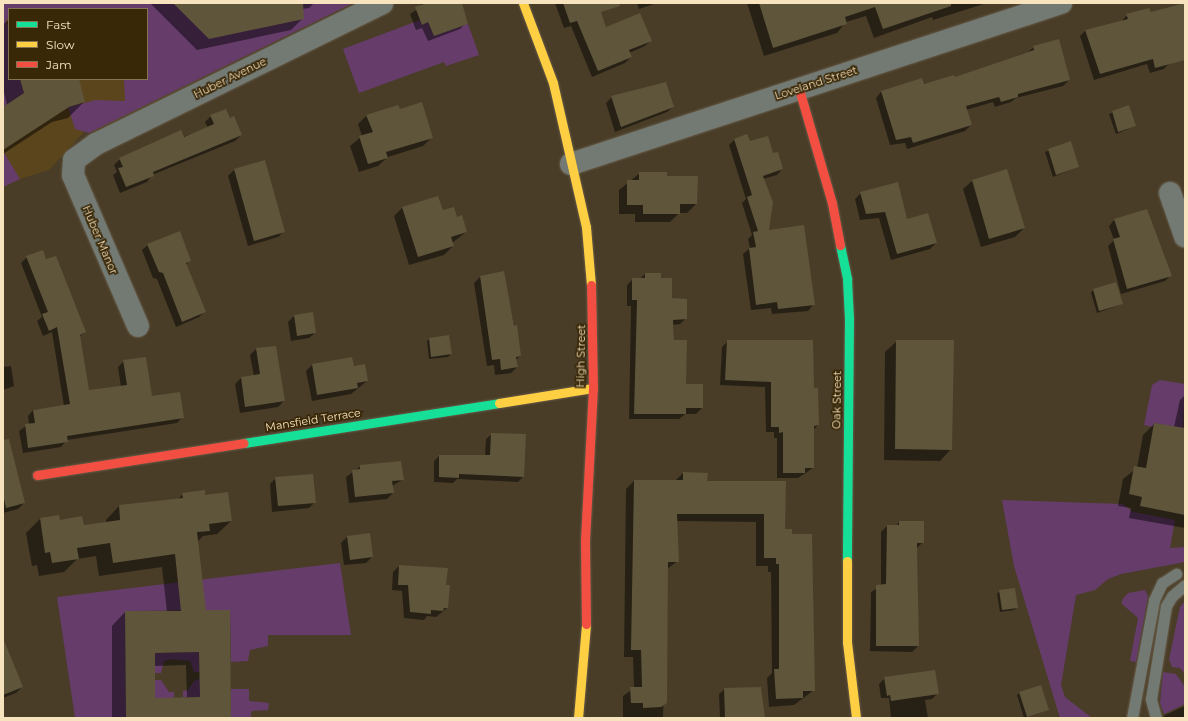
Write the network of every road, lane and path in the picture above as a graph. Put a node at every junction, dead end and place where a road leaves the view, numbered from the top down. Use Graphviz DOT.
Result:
graph roads {
  1 [pos="382,3"];
  2 [pos="523,3"];
  3 [pos="1061,3"];
  4 [pos="799,89"];
  5 [pos="79,154"];
  6 [pos="571,164"];
  7 [pos="1170,193"];
  8 [pos="1185,236"];
  9 [pos="138,326"];
  10 [pos="593,388"];
  11 [pos="37,475"];
  12 [pos="1176,574"];
  13 [pos="1185,585"];
  14 [pos="578,718"];
  15 [pos="856,718"];
  16 [pos="1132,718"];
  17 [pos="1156,718"];
  1 -- 5 [label="street, Huber Avenue"];
  2 -- 6 [label="street, High Street"];
  3 -- 4 [label="street, Loveland Street"];
  4 -- 6 [label="street, Loveland Street"];
  4 -- 15 [label="street, Oak Street"];
  5 -- 9 [label="street, Huber Manor"];
  6 -- 10 [label="street, High Street"];
  7 -- 8 [label="street"];
  10 -- 11 [label="street, Mansfield Terrace"];
  10 -- 14 [label="street, High Street"];
  12 -- 16 [label="lane"];
  13 -- 17 [label="lane"];
}
